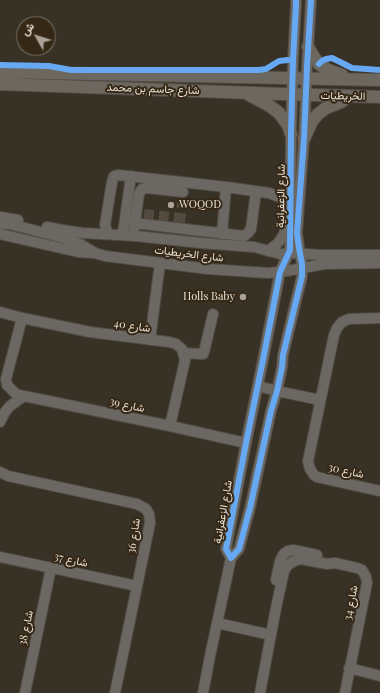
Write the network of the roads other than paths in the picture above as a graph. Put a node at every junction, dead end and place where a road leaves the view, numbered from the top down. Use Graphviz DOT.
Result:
graph roads {
  1 [pos="296,0"];
  2 [pos="311,0"];
  3 [pos="308,47"];
  4 [pos="0,72"];
  5 [pos="293,78"];
  6 [pos="306,78"];
  7 [pos="367,79"];
  8 [pos="380,80"];
  9 [pos="0,84"];
  10 [pos="244,93"];
  11 [pos="293,94"];
  12 [pos="306,95"];
  13 [pos="350,96"];
  14 [pos="380,97"];
  15 [pos="291,134"];
  16 [pos="304,139"];
  17 [pos="126,175"];
  18 [pos="226,187"];
  19 [pos="184,190"];
  20 [pos="256,191"];
  21 [pos="291,211"];
  22 [pos="0,217"];
  23 [pos="134,223"];
  24 [pos="0,224"];
  25 [pos="83,233"];
  26 [pos="0,234"];
  27 [pos="108,234"];
  28 [pos="222,234"];
  29 [pos="122,235"];
  30 [pos="136,236"];
  31 [pos="80,244"];
  32 [pos="268,250"];
  33 [pos="95,253"];
  34 [pos="300,253"];
  35 [pos="288,254"];
  36 [pos="380,255"];
  37 [pos="160,263"];
  38 [pos="380,263"];
  39 [pos="302,268"];
  40 [pos="280,272"];
  41 [pos="0,312"];
  42 [pos="213,314"];
  43 [pos="22,318"];
  44 [pos="380,318"];
  45 [pos="150,340"];
  46 [pos="183,353"];
  47 [pos="263,360"];
  48 [pos="282,361"];
  49 [pos="258,386"];
  50 [pos="277,391"];
  51 [pos="24,396"];
  52 [pos="320,400"];
  53 [pos="0,422"];
  54 [pos="170,426"];
  55 [pos="246,443"];
  56 [pos="0,472"];
  57 [pos="380,491"];
  58 [pos="0,557"];
  59 [pos="231,558"];
  60 [pos="51,568"];
  61 [pos="137,586"];
  62 [pos="217,623"];
  63 [pos="271,635"];
  64 [pos="349,668"];
  65 [pos="380,676"];
  66 [pos="25,693"];
  67 [pos="115,693"];
  68 [pos="203,693"];
  69 [pos="260,693"];
  70 [pos="345,693"];
  1 -- 5 [label="street, شارع الزعفرانية"];
  2 -- 3 [label="street, شارع الزعفرانية"];
  3 -- 6 [label="street, شارع الزعفرانية"];
  3 -- 7 [label="main road"];
  4 -- 5 [label="main road, شارع جاسم بن محمد"];
  5 -- 6 [label="main road, شارع جاسم بن محمد"];
  5 -- 11 [label="street, شارع الزعفرانية"];
  6 -- 7 [label="main road, الخريطيات"];
  6 -- 12 [label="street, شارع الزعفرانية"];
  7 -- 8 [label="main road, الخريطيات"];
  9 -- 10 [label="main road, شارع جاسم بن محمد"];
  10 -- 11 [label="main road, شارع جاسم بن محمد"];
  10 -- 15 [label="main road"];
  11 -- 12 [label="main road, شارع جاسم بن محمد"];
  11 -- 15 [label="street, شارع الزعفرانية"];
  12 -- 13 [label="main road, الخريطيات"];
  12 -- 16 [label="street, شارع الزعفرانية"];
  13 -- 14 [label="main road, الخريطيات"];
  13 -- 16 [label="main road"];
  15 -- 21 [label="street, شارع الزعفرانية"];
  16 -- 34 [label="street, شارع الزعفرانية"];
  17 -- 19 [label="street"];
  17 -- 27 [label="street"];
  17 -- 29 [label="street"];
  18 -- 19 [label="street"];
  18 -- 20 [label="street"];
  18 -- 28 [label="street"];
  19 -- 23 [label="street"];
  20 -- 21 [label="street"];
  20 -- 28 [label="street"];
  21 -- 32 [label="street"];
  21 -- 35 [label="street, شارع الزعفرانية"];
  22 -- 25 [label="street, شارع الخريطيات"];
  23 -- 28 [label="street"];
  23 -- 30 [label="street"];
  24 -- 31 [label="street, شارع الخريطيات"];
  25 -- 27 [label="street, شارع الخريطيات"];
  25 -- 31 [label="street"];
  26 -- 33 [label="street"];
  27 -- 29 [label="street, شارع الخريطيات"];
  29 -- 30 [label="street, شارع الخريطيات"];
  30 -- 32 [label="street, شارع الخريطيات"];
  31 -- 33 [label="street, شارع الخريطيات"];
  32 -- 35 [label="street, شارع الخريطيات"];
  33 -- 37 [label="street, شارع الخريطيات"];
  34 -- 35 [label="street, شارع الخريطيات"];
  34 -- 36 [label="street, شارع الخريطيات"];
  34 -- 39 [label="street, شارع الزعفرانية"];
  35 -- 40 [label="street, شارع الزعفرانية"];
  37 -- 40 [label="street, شارع الخريطيات"];
  37 -- 45 [label="street"];
  38 -- 39 [label="street, شارع الخريطيات"];
  39 -- 40 [label="street, شارع الخريطيات"];
  39 -- 48 [label="street, شارع الزعفرانية"];
  40 -- 47 [label="street, شارع الزعفرانية"];
  41 -- 43 [label="street, شارع 40"];
  42 -- 46 [label="street"];
  43 -- 45 [label="street, شارع 40"];
  43 -- 51 [label="street, شارع 39"];
  44 -- 52 [label="street, شارع 30"];
  45 -- 46 [label="street, شارع 40"];
  46 -- 54 [label="street"];
  47 -- 48 [label="street"];
  47 -- 49 [label="street, شارع الزعفرانية"];
  48 -- 50 [label="street, شارع الزعفرانية"];
  49 -- 50 [label="street"];
  49 -- 55 [label="street, شارع الزعفرانية"];
  50 -- 52 [label="street"];
  50 -- 59 [label="street, شارع الزعفرانية"];
  51 -- 53 [label="street"];
  51 -- 54 [label="street, شارع 39"];
  52 -- 57 [label="street, شارع 30"];
  54 -- 55 [label="street, شارع 39"];
  55 -- 59 [label="street, شارع الزعفرانية"];
  56 -- 61 [label="street, شارع 36"];
  58 -- 60 [label="street, شارع 37"];
  59 -- 62 [label="street, شارع الزعفرانية"];
  60 -- 61 [label="street, شارع 37"];
  60 -- 66 [label="street, شارع 38"];
  61 -- 67 [label="street, شارع 36"];
  62 -- 63 [label="street"];
  62 -- 68 [label="street, شارع الزعفرانية"];
  63 -- 64 [label="street, شارع 34"];
  63 -- 69 [label="street, شارع 34"];
  64 -- 65 [label="street"];
  64 -- 70 [label="street, شارع 34"];
}
